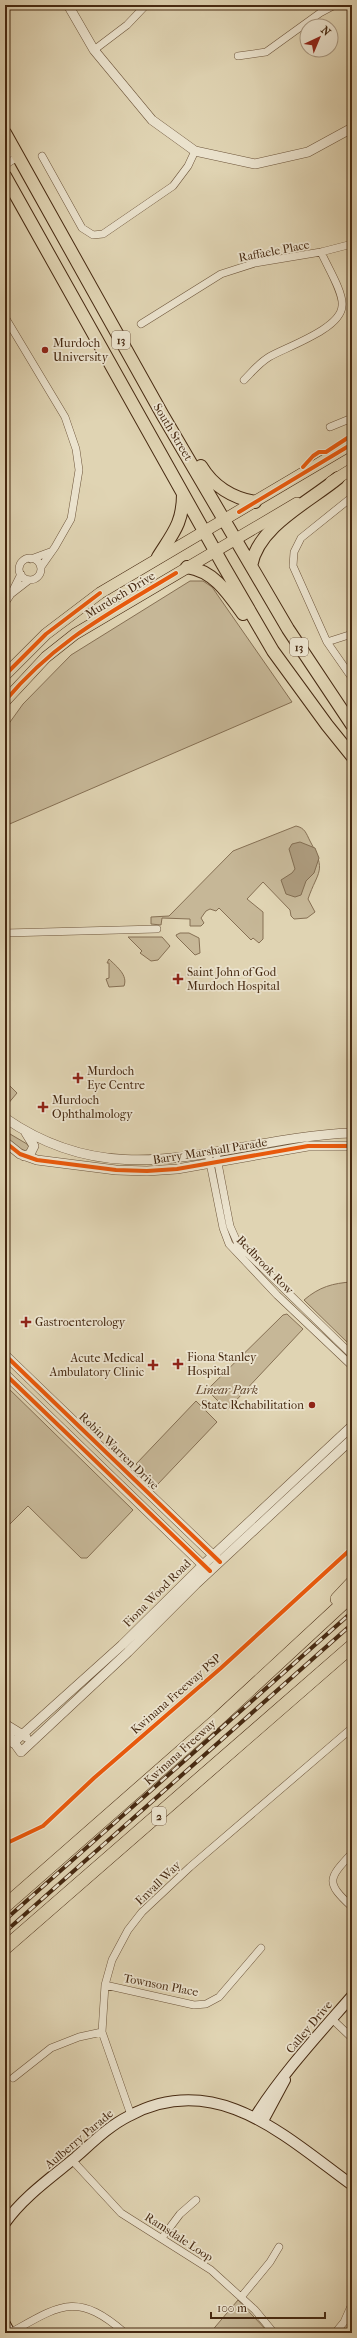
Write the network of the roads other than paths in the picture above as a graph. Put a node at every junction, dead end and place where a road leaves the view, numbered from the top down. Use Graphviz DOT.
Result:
graph roads {
  1 [pos="68,5"];
  2 [pos="146,5"];
  3 [pos="336,5"];
  4 [pos="94,50"];
  5 [pos="238,56"];
  6 [pos="351,129"];
  7 [pos="5,133"];
  8 [pos="195,152"];
  9 [pos="13,154"];
  10 [pos="42,156"];
  11 [pos="5,165"];
  12 [pos="5,176"];
  13 [pos="352,244"];
  14 [pos="321,252"];
  15 [pos="5,317"];
  16 [pos="141,324"];
  17 [pos="244,380"];
  18 [pos="162,414"];
  19 [pos="352,418"];
  20 [pos="330,426"];
  21 [pos="352,444"];
  22 [pos="352,469"];
  23 [pos="338,478"];
  24 [pos="183,494"];
  25 [pos="352,497"];
  26 [pos="255,502"];
  27 [pos="225,520"];
  28 [pos="204,530"];
  29 [pos="235,538"];
  30 [pos="215,551"];
  31 [pos="50,552"];
  32 [pos="158,557"];
  33 [pos="31,559"];
  34 [pos="251,566"];
  35 [pos="41,567"];
  36 [pos="187,567"];
  37 [pos="21,574"];
  38 [pos="29,580"];
  39 [pos="11,594"];
  40 [pos="5,603"];
  41 [pos="352,634"];
  42 [pos="327,642"];
  43 [pos="5,675"];
  44 [pos="352,678"];
  45 [pos="292,679"];
  46 [pos="5,700"];
  47 [pos="352,725"];
  48 [pos="352,756"];
  49 [pos="157,929"];
  50 [pos="5,933"];
  51 [pos="5,1118"];
  52 [pos="25,1132"];
  53 [pos="352,1133"];
  54 [pos="5,1142"];
  55 [pos="352,1146"];
  56 [pos="212,1152"];
  57 [pos="24,1156"];
  58 [pos="214,1162"];
  59 [pos="295,1306"];
  60 [pos="5,1355"];
  61 [pos="352,1355"];
  62 [pos="352,1366"];
  63 [pos="5,1374"];
  64 [pos="352,1426"];
  65 [pos="93,1440"];
  66 [pos="352,1440"];
  67 [pos="83,1450"];
  68 [pos="122,1468"];
  69 [pos="112,1478"];
  70 [pos="216,1559"];
  71 [pos="206,1568"];
  72 [pos="352,1583"];
  73 [pos="352,1595"];
  74 [pos="352,1646"];
  75 [pos="125,1648"];
  76 [pos="352,1652"];
  77 [pos="276,1664"];
  78 [pos="312,1682"];
  79 [pos="5,1724"];
  80 [pos="352,1728"];
  81 [pos="5,1730"];
  82 [pos="22,1734"];
  83 [pos="31,1742"];
  84 [pos="14,1743"];
  85 [pos="352,1853"];
  86 [pos="5,1905"];
  87 [pos="352,1907"];
  88 [pos="5,1948"];
  89 [pos="261,1948"];
  90 [pos="105,1986"];
  91 [pos="352,1996"];
  92 [pos="332,2019"];
  93 [pos="102,2032"];
  94 [pos="352,2038"];
  95 [pos="13,2078"];
  96 [pos="131,2115"];
  97 [pos="259,2119"];
  98 [pos="72,2160"];
  99 [pos="352,2185"];
  100 [pos="196,2200"];
  101 [pos="5,2223"];
  102 [pos="162,2238"];
  103 [pos="279,2247"];
  104 [pos="242,2296"];
  105 [pos="352,2304"];
  106 [pos="5,2324"];
  107 [pos="10,2333"];
  108 [pos="125,2333"];
  109 [pos="274,2333"];
  110 [pos="335,2333"];
  1 -- 4 [label="street"];
  2 -- 4 [label="street"];
  3 -- 5 [label="street"];
  4 -- 8 [label="street"];
  6 -- 8 [label="street"];
  7 -- 9 [label="highway, South Street / 13"];
  8 -- 10 [label="street"];
  9 -- 11 [label="street"];
  9 -- 18 [label="highway, South Street / 13"];
  12 -- 24 [label="highway, South Street / 13"];
  13 -- 14 [label="street, Raffaele Place"];
  14 -- 16 [label="street, Raffaele Place"];
  14 -- 17 [label="street"];
  15 -- 31 [label="street"];
  18 -- 26 [label="highway"];
  18 -- 27 [label="highway, South Street / 13"];
  19 -- 20 [label="street"];
  21 -- 26 [label="main road, Murdoch Drive"];
  22 -- 23 [label="main road, Murdoch Drive"];
  23 -- 29 [label="main road, Murdoch Drive"];
  23 -- 34 [label="highway"];
  24 -- 28 [label="highway, South Street / 13"];
  24 -- 32 [label="highway"];
  25 -- 42 [label="street"];
  26 -- 27 [label="main road, Murdoch Drive"];
  27 -- 28 [label="main road, Murdoch Drive"];
  27 -- 29 [label="highway, South Street / 13"];
  28 -- 30 [label="highway, South Street / 13"];
  28 -- 32 [label="main road, Murdoch Drive"];
  29 -- 30 [label="main road, Murdoch Drive"];
  29 -- 34 [label="highway, South Street / 13"];
  30 -- 36 [label="main road, Murdoch Drive"];
  30 -- 45 [label="highway, South Street / 13"];
  31 -- 33 [label="street"];
  31 -- 35 [label="street"];
  32 -- 43 [label="main road, Murdoch Drive"];
  33 -- 35 [label="street"];
  33 -- 37 [label="street"];
  34 -- 47 [label="highway, South Street / 13"];
  35 -- 38 [label="street"];
  36 -- 45 [label="highway"];
  36 -- 46 [label="main road, Murdoch Drive"];
  37 -- 38 [label="street"];
  37 -- 39 [label="street"];
  38 -- 39 [label="street"];
  39 -- 40 [label="street"];
  41 -- 42 [label="street"];
  42 -- 44 [label="street"];
  45 -- 48 [label="highway, South Street / 13"];
  49 -- 50 [label="street"];
  51 -- 52 [label="street, Barry Marshall Parade"];
  52 -- 56 [label="street, Barry Marshall Parade"];
  52 -- 57 [label="street"];
  53 -- 56 [label="street, Barry Marshall Parade"];
  54 -- 57 [label="street, Barry Marshall Parade"];
  55 -- 58 [label="street, Barry Marshall Parade"];
  56 -- 58 [label="street, Bedbrook Row"];
  57 -- 58 [label="street, Barry Marshall Parade"];
  58 -- 59 [label="street, Bedbrook Row"];
  59 -- 61 [label="street, Bedbrook Row"];
  59 -- 62 [label="street, Bedbrook Row"];
  60 -- 65 [label="street, Robin Warren Drive"];
  63 -- 67 [label="street, Robin Warren Drive"];
  64 -- 70 [label="street, Fiona Wood Road"];
  65 -- 67 [label="street"];
  65 -- 68 [label="street, Robin Warren Drive"];
  66 -- 70 [label="street, Fiona Wood Road"];
  67 -- 69 [label="street, Robin Warren Drive"];
  68 -- 69 [label="street"];
  68 -- 70 [label="street, Robin Warren Drive"];
  69 -- 71 [label="street, Robin Warren Drive"];
  70 -- 71 [label="street, Fiona Wood Road"];
  71 -- 75 [label="street, Fiona Wood Road"];
  72 -- 77 [label="highway"];
  73 -- 77 [label="highway, Kwinana Freeway"];
  74 -- 78 [label="highway, 2"];
  75 -- 82 [label="street, Fiona Wood Road"];
  75 -- 83 [label="street, Fiona Wood Road"];
  76 -- 78 [label="highway"];
  77 -- 86 [label="highway, Kwinana Freeway"];
  78 -- 88 [label="highway, 2"];
  79 -- 82 [label="street"];
  80 -- 90 [label="street, Envall Way"];
  81 -- 84 [label="street"];
  82 -- 83 [label="street"];
  82 -- 84 [label="street, Fiona Wood Road"];
  83 -- 84 [label="street, Fiona Wood Road"];
  85 -- 87 [label="street"];
  89 -- 90 [label="street, Townson Place"];
  90 -- 93 [label="street, Envall Way"];
  91 -- 92 [label="main road, Calley Drive"];
  92 -- 94 [label="street"];
  92 -- 97 [label="main road, Calley Drive"];
  93 -- 95 [label="street"];
  93 -- 96 [label="street, Envall Way"];
  96 -- 97 [label="main road, Aulberry Parade"];
  96 -- 98 [label="main road, Aulberry Parade"];
  97 -- 99 [label="main road, Aulberry Parade"];
  98 -- 101 [label="main road, Aulberry Parade"];
  98 -- 102 [label="street, Ramsdale Loop"];
  100 -- 102 [label="street"];
  102 -- 104 [label="street, Ramsdale Loop"];
  103 -- 104 [label="street"];
  104 -- 109 [label="street, Ramsdale Loop"];
  105 -- 110 [label="street"];
  106 -- 107 [label="main road"];
  107 -- 108 [label="street"];
}
